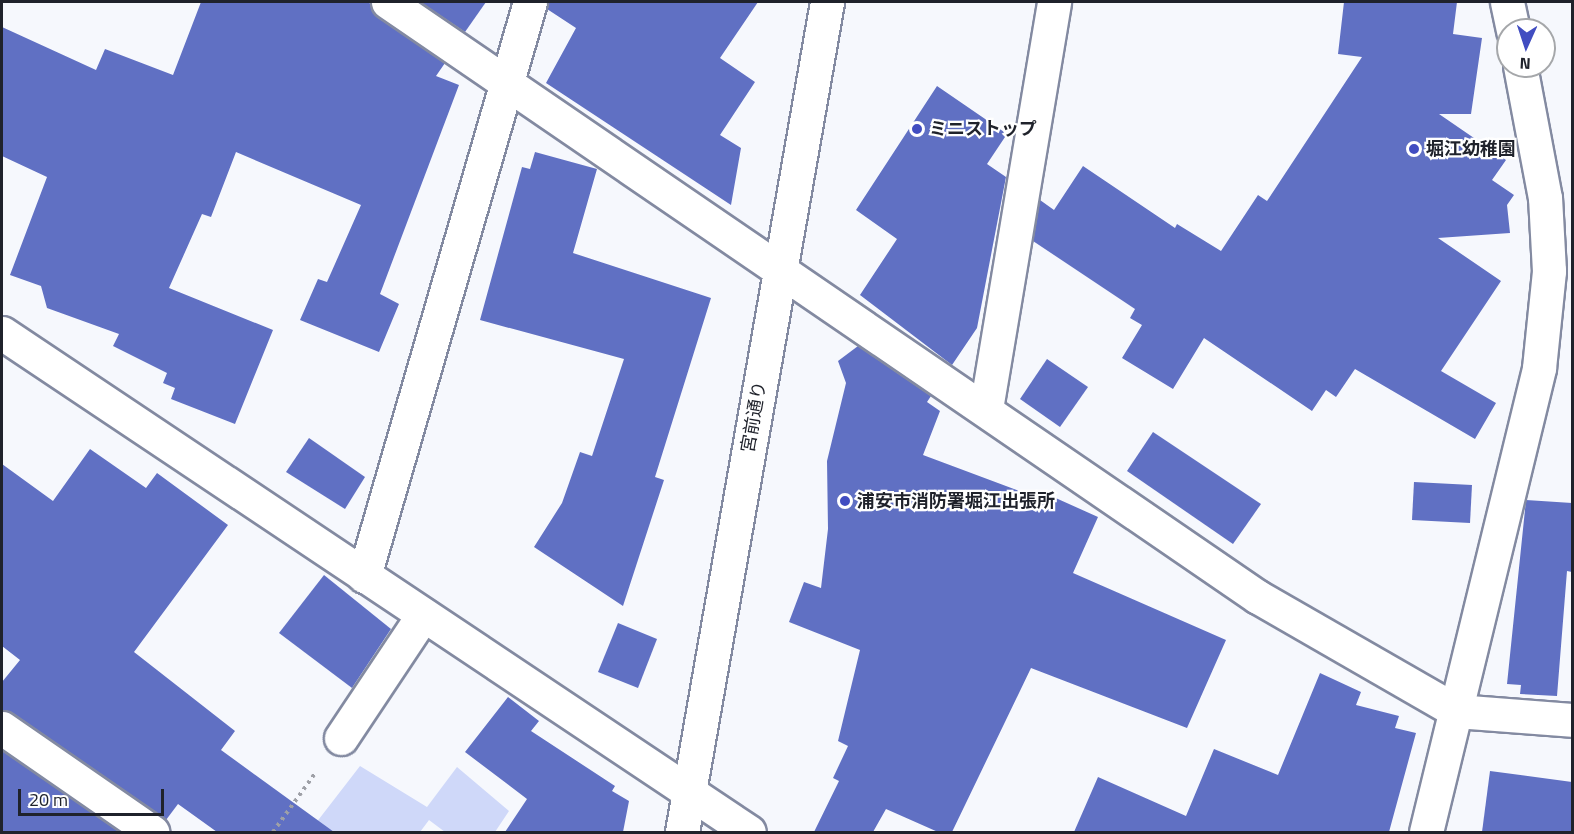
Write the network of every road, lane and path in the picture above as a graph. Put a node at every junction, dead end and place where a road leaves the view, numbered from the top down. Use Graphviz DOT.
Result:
graph roads {
  1 [pos="388,2"];
  2 [pos="530,2"];
  3 [pos="827,2"];
  4 [pos="1054,2"];
  5 [pos="1507,2"];
  6 [pos="1510,18"];
  7 [pos="1522,78"];
  8 [pos="506,81"];
  9 [pos="780,270"];
  10 [pos="2,333"];
  11 [pos="986,409"];
  12 [pos="364,576"];
  13 [pos="423,615"];
  14 [pos="1456,711"];
  15 [pos="1572,720"];
  16 [pos="2,728"];
  17 [pos="341,738"];
  18 [pos="689,792"];
  19 [pos="152,832"];
  20 [pos="273,832"];
  21 [pos="682,832"];
  22 [pos="749,832"];
  23 [pos="1426,832"];
  1 -- 8 [label="street"];
  2 -- 8 [label="street"];
  3 -- 9 [label="street, 宮前通り"];
  4 -- 11 [label="street"];
  5 -- 6 [label="street"];
  7 -- 14 [label="street"];
  8 -- 9 [label="street"];
  8 -- 12 [label="street"];
  9 -- 11 [label="street"];
  9 -- 18 [label="street, 宮前通り"];
  10 -- 12 [label="street"];
  11 -- 14 [label="street"];
  12 -- 13 [label="street"];
  13 -- 17 [label="street"];
  13 -- 18 [label="street"];
  14 -- 15 [label="street"];
  14 -- 23 [label="street"];
  16 -- 19 [label="street"];
  17 -- 20 [label="path"];
  18 -- 21 [label="street, 宮前通り"];
  18 -- 22 [label="street"];
}
